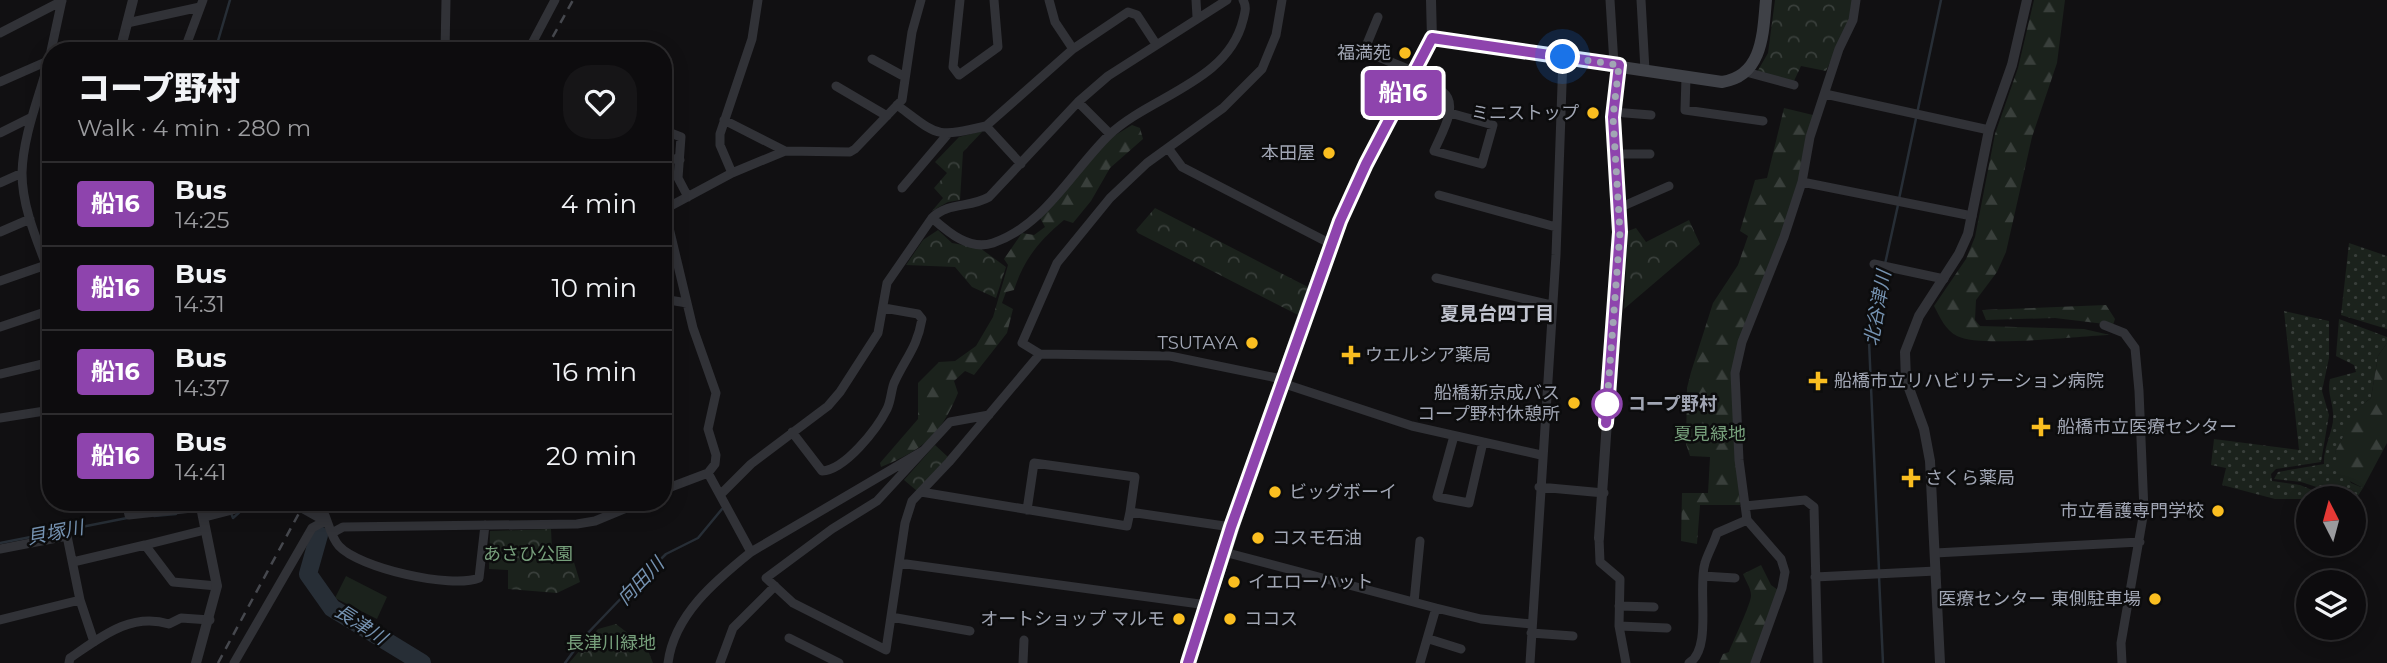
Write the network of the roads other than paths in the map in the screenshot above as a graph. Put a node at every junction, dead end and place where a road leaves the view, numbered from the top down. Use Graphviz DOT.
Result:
graph roads {
  1 [pos="62,0"];
  2 [pos="132,0"];
  3 [pos="446,0"];
  4 [pos="555,0"];
  5 [pos="758,0"];
  6 [pos="921,0"];
  7 [pos="960,0"];
  8 [pos="995,0"];
  9 [pos="1049,0"];
  10 [pos="1196,0"];
  11 [pos="1227,0"];
  12 [pos="1243,0"];
  13 [pos="1282,0"];
  14 [pos="1431,0"];
  15 [pos="1610,0"];
  16 [pos="1641,0"];
  17 [pos="1766,0"];
  18 [pos="1856,0"];
  19 [pos="2027,0"];
  20 [pos="201,4"];
  21 [pos="1197,17"];
  22 [pos="1378,17"];
  23 [pos="127,23"];
  24 [pos="0,33"];
  25 [pos="1432,38"];
  26 [pos="53,42"];
  27 [pos="122,42"];
  28 [pos="187,42"];
  29 [pos="445,42"];
  30 [pos="533,42"];
  31 [pos="1156,44"];
  32 [pos="1073,49"];
  33 [pos="1563,57"];
  34 [pos="42,59"];
  35 [pos="872,59"];
  36 [pos="1616,65"];
  37 [pos="1645,70"];
  38 [pos="1746,72"];
  39 [pos="905,76"];
  40 [pos="1413,76"];
  41 [pos="1686,78"];
  42 [pos="0,82"];
  43 [pos="42,83"];
  44 [pos="1794,85"];
  45 [pos="836,86"];
  46 [pos="1825,94"];
  47 [pos="1079,102"];
  48 [pos="897,105"];
  49 [pos="1614,111"];
  50 [pos="1450,113"];
  51 [pos="1651,115"];
  52 [pos="887,116"];
  53 [pos="32,117"];
  54 [pos="724,120"];
  55 [pos="1763,121"];
  56 [pos="986,126"];
  57 [pos="1989,130"];
  58 [pos="0,133"];
  59 [pos="672,134"];
  60 [pos="1110,134"];
  61 [pos="947,135"];
  62 [pos="1168,148"];
  63 [pos="785,151"];
  64 [pos="1614,154"];
  65 [pos="1650,154"];
  66 [pos="672,159"];
  67 [pos="680,160"];
  68 [pos="1021,164"];
  69 [pos="22,173"];
  70 [pos="732,173"];
  71 [pos="1802,182"];
  72 [pos="0,183"];
  73 [pos="1669,186"];
  74 [pos="902,188"];
  75 [pos="1439,195"];
  76 [pos="688,197"];
  77 [pos="672,206"];
  78 [pos="1621,207"];
  79 [pos="1972,216"];
  80 [pos="932,218"];
  81 [pos="30,219"];
  82 [pos="1556,228"];
  83 [pos="0,232"];
  84 [pos="672,243"];
  85 [pos="1331,244"];
  86 [pos="42,249"];
  87 [pos="1882,265"];
  88 [pos="42,268"];
  89 [pos="1436,278"];
  90 [pos="1944,279"];
  91 [pos="0,281"];
  92 [pos="672,300"];
  93 [pos="687,303"];
  94 [pos="1551,305"];
  95 [pos="884,308"];
  96 [pos="42,313"];
  97 [pos="2104,325"];
  98 [pos="0,327"];
  99 [pos="1040,354"];
  100 [pos="42,364"];
  101 [pos="0,374"];
  102 [pos="1282,382"];
  103 [pos="42,411"];
  104 [pos="989,415"];
  105 [pos="0,418"];
  106 [pos="792,432"];
  107 [pos="1454,436"];
  108 [pos="1483,442"];
  109 [pos="925,451"];
  110 [pos="1541,455"];
  111 [pos="708,473"];
  112 [pos="672,486"];
  113 [pos="1539,487"];
  114 [pos="921,492"];
  115 [pos="1604,493"];
  116 [pos="720,495"];
  117 [pos="1745,506"];
  118 [pos="1027,510"];
  119 [pos="128,511"];
  120 [pos="177,511"];
  121 [pos="201,511"];
  122 [pos="307,511"];
  123 [pos="321,511"];
  124 [pos="620,511"];
  125 [pos="1130,512"];
  126 [pos="1747,520"];
  127 [pos="325,521"];
  128 [pos="485,525"];
  129 [pos="1231,527"];
  130 [pos="205,530"];
  131 [pos="332,533"];
  132 [pos="1599,538"];
  133 [pos="1420,541"];
  134 [pos="2140,542"];
  135 [pos="145,545"];
  136 [pos="0,549"];
  137 [pos="751,552"];
  138 [pos="1224,552"];
  139 [pos="1935,552"];
  140 [pos="72,562"];
  141 [pos="899,563"];
  142 [pos="1936,571"];
  143 [pos="1703,576"];
  144 [pos="1815,577"];
  145 [pos="1735,578"];
  146 [pos="217,586"];
  147 [pos="775,586"];
  148 [pos="80,600"];
  149 [pos="1414,602"];
  150 [pos="1207,605"];
  151 [pos="1619,606"];
  152 [pos="1654,607"];
  153 [pos="1436,608"];
  154 [pos="891,617"];
  155 [pos="0,620"];
  156 [pos="210,620"];
  157 [pos="1619,626"];
  158 [pos="1667,628"];
  159 [pos="1532,629"];
  160 [pos="970,631"];
  161 [pos="1573,636"];
  162 [pos="789,638"];
  163 [pos="1429,639"];
  164 [pos="1024,640"];
  165 [pos="94,642"];
  166 [pos="1461,649"];
  167 [pos="833,662"];
  168 [pos="69,663"];
  169 [pos="196,663"];
  170 [pos="234,663"];
  171 [pos="668,663"];
  172 [pos="720,663"];
  173 [pos="1023,663"];
  174 [pos="1188,663"];
  175 [pos="1420,663"];
  176 [pos="1530,663"];
  177 [pos="1626,663"];
  178 [pos="1689,663"];
  179 [pos="1755,663"];
  180 [pos="1818,663"];
  181 [pos="1940,663"];
  182 [pos="2122,663"];
  1 -- 24 [label="street"];
  1 -- 26 [label="street"];
  2 -- 23 [label="street"];
  3 -- 29 [label="street"];
  4 -- 30 [label="street"];
  5 -- 54 [label="street"];
  6 -- 39 [label="street"];
  7 -- 8 [label="street"];
  9 -- 32 [label="street"];
  10 -- 21 [label="street"];
  11 -- 21 [label="street"];
  12 -- 60 [label="street"];
  13 -- 62 [label="street"];
  14 -- 25 [label="street"];
  15 -- 36 [label="street"];
  16 -- 37 [label="street"];
  17 -- 38 [label="main road"];
  18 -- 46 [label="street"];
  19 -- 57 [label="street"];
  20 -- 23 [label="street"];
  20 -- 28 [label="street"];
  21 -- 31 [label="street"];
  22 -- 40 [label="street"];
  23 -- 27 [label="street"];
  25 -- 33 [label="main road"];
  25 -- 40 [label="main road"];
  31 -- 32 [label="street"];
  31 -- 47 [label="street"];
  32 -- 56 [label="street"];
  33 -- 36 [label="main road"];
  33 -- 82 [label="street"];
  34 -- 42 [label="street"];
  35 -- 39 [label="street"];
  36 -- 37 [label="main road"];
  36 -- 49 [label="street"];
  37 -- 41 [label="main road"];
  38 -- 41 [label="main road"];
  38 -- 44 [label="street"];
  39 -- 48 [label="street"];
  40 -- 50 [label="street"];
  40 -- 85 [label="main road"];
  41 -- 55 [label="street"];
  43 -- 53 [label="street"];
  45 -- 52 [label="street"];
  46 -- 57 [label="street"];
  46 -- 71 [label="street"];
  47 -- 60 [label="street"];
  47 -- 68 [label="street"];
  48 -- 52 [label="street"];
  48 -- 61 [label="street"];
  49 -- 51 [label="street"];
  49 -- 64 [label="street"];
  50 -- 50 [label="street"];
  52 -- 63 [label="street"];
  53 -- 58 [label="street"];
  53 -- 69 [label="street"];
  54 -- 63 [label="street"];
  54 -- 70 [label="street"];
  56 -- 61 [label="street"];
  56 -- 68 [label="street"];
  57 -- 79 [label="street"];
  59 -- 67 [label="street"];
  60 -- 80 [label="street"];
  61 -- 74 [label="street"];
  62 -- 85 [label="street"];
  62 -- 99 [label="street"];
  63 -- 70 [label="street"];
  64 -- 65 [label="street"];
  64 -- 78 [label="street"];
  66 -- 67 [label="street"];
  67 -- 76 [label="street"];
  68 -- 80 [label="street"];
  69 -- 72 [label="street"];
  69 -- 81 [label="street"];
  70 -- 76 [label="street"];
  71 -- 79 [label="street"];
  71 -- 117 [label="street"];
  73 -- 78 [label="street"];
  75 -- 82 [label="street"];
  76 -- 77 [label="street"];
  78 -- 115 [label="street"];
  79 -- 90 [label="street"];
  80 -- 95 [label="street"];
  81 -- 83 [label="street"];
  81 -- 86 [label="street"];
  82 -- 94 [label="street"];
  84 -- 93 [label="street"];
  85 -- 102 [label="main road"];
  87 -- 90 [label="street"];
  88 -- 91 [label="street"];
  89 -- 94 [label="street"];
  90 -- 139 [label="street"];
  92 -- 93 [label="street"];
  93 -- 111 [label="street"];
  94 -- 110 [label="street"];
  95 -- 106 [label="street"];
  95 -- 106 [label="street"];
  96 -- 98 [label="street"];
  97 -- 134 [label="street"];
  99 -- 102 [label="street"];
  99 -- 104 [label="street"];
  100 -- 101 [label="street"];
  102 -- 107 [label="street"];
  102 -- 129 [label="main road"];
  103 -- 105 [label="street"];
  104 -- 109 [label="street"];
  104 -- 114 [label="street"];
  106 -- 116 [label="street"];
  107 -- 108 [label="street"];
  107 -- 108 [label="street"];
  108 -- 110 [label="street"];
  109 -- 137 [label="street"];
  109 -- 147 [label="street"];
  110 -- 113 [label="street"];
  111 -- 112 [label="street"];
  111 -- 116 [label="street"];
  113 -- 115 [label="street"];
  113 -- 159 [label="street"];
  114 -- 118 [label="street"];
  114 -- 141 [label="street"];
  115 -- 132 [label="street"];
  116 -- 137 [label="street"];
  117 -- 126 [label="street"];
  117 -- 144 [label="street"];
  118 -- 125 [label="street"];
  118 -- 125 [label="street"];
  119 -- 120 [label="street"];
  121 -- 130 [label="street"];
  122 -- 127 [label="street"];
  123 -- 127 [label="street"];
  124 -- 128 [label="street"];
  125 -- 129 [label="street"];
  126 -- 143 [label="street"];
  126 -- 179 [label="street"];
  127 -- 131 [label="street"];
  127 -- 170 [label="street"];
  128 -- 131 [label="street"];
  128 -- 131 [label="street"];
  129 -- 138 [label="main road"];
  130 -- 135 [label="street"];
  130 -- 146 [label="street"];
  132 -- 151 [label="street"];
  133 -- 149 [label="street"];
  134 -- 139 [label="street"];
  134 -- 182 [label="street"];
  135 -- 140 [label="street"];
  135 -- 146 [label="street"];
  136 -- 140 [label="street"];
  137 -- 171 [label="street"];
  138 -- 149 [label="street"];
  138 -- 150 [label="main road"];
  139 -- 142 [label="street"];
  140 -- 148 [label="street"];
  141 -- 150 [label="street"];
  141 -- 154 [label="street"];
  142 -- 144 [label="street"];
  142 -- 181 [label="street"];
  143 -- 145 [label="street"];
  143 -- 178 [label="street"];
  144 -- 180 [label="street"];
  146 -- 156 [label="street"];
  147 -- 154 [label="street"];
  147 -- 172 [label="street"];
  148 -- 155 [label="street"];
  148 -- 165 [label="street"];
  149 -- 153 [label="street"];
  150 -- 174 [label="main road"];
  151 -- 152 [label="street"];
  151 -- 157 [label="street"];
  153 -- 159 [label="street"];
  153 -- 163 [label="street"];
  154 -- 160 [label="street"];
  156 -- 165 [label="street"];
  156 -- 169 [label="street"];
  157 -- 158 [label="street"];
  157 -- 177 [label="street"];
  159 -- 161 [label="street"];
  159 -- 176 [label="street"];
  162 -- 167 [label="street"];
  163 -- 166 [label="street"];
  163 -- 175 [label="street"];
  164 -- 173 [label="street"];
  165 -- 168 [label="street"];
}
